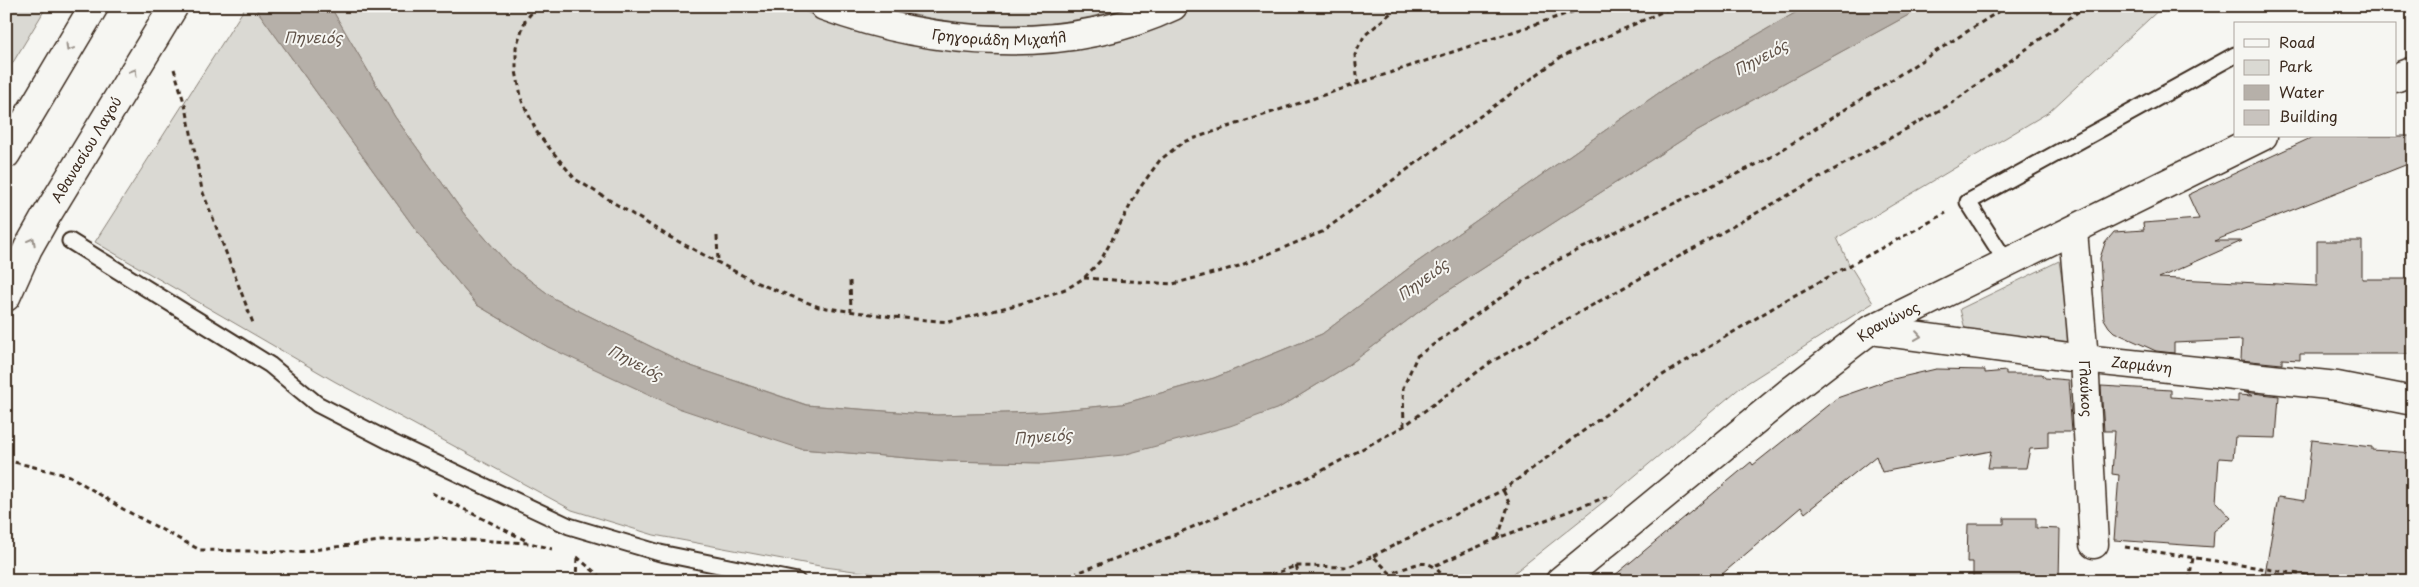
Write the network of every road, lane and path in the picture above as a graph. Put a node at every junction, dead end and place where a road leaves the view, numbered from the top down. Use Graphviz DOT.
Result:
graph roads {
  1 [pos="94,6"];
  2 [pos="174,6"];
  3 [pos="537,6"];
  4 [pos="824,6"];
  5 [pos="1173,6"];
  6 [pos="1399,6"];
  7 [pos="1590,6"];
  8 [pos="1675,6"];
  9 [pos="2007,6"];
  10 [pos="2086,6"];
  11 [pos="2234,57"];
  12 [pos="174,68"];
  13 [pos="2413,71"];
  14 [pos="2396,78"];
  15 [pos="1358,85"];
  16 [pos="2259,138"];
  17 [pos="6,154"];
  18 [pos="1968,202"];
  19 [pos="2073,231"];
  20 [pos="717,236"];
  21 [pos="70,241"];
  22 [pos="718,262"];
  23 [pos="2007,263"];
  24 [pos="1084,278"];
  25 [pos="850,281"];
  26 [pos="6,297"];
  27 [pos="850,312"];
  28 [pos="1870,330"];
  29 [pos="2084,360"];
  30 [pos="270,365"];
  31 [pos="2413,402"];
  32 [pos="1404,426"];
  33 [pos="6,460"];
  34 [pos="1503,490"];
  35 [pos="1612,495"];
  36 [pos="1498,538"];
  37 [pos="2094,544"];
  38 [pos="2129,548"];
  39 [pos="560,552"];
  40 [pos="568,554"];
  41 [pos="1373,556"];
  42 [pos="576,557"];
  43 [pos="2193,558"];
  44 [pos="1436,565"];
  45 [pos="1296,566"];
  46 [pos="576,581"];
  47 [pos="605,581"];
  48 [pos="797,581"];
  49 [pos="1056,581"];
  50 [pos="1254,581"];
  51 [pos="1301,581"];
  52 [pos="1446,581"];
  53 [pos="1560,581"];
  54 [pos="2189,581"];
  55 [pos="2344,581"];
  1 -- 17 [label="main road, one-way"];
  26 -- 2 [label="main road, Αθανασίου Λαγού, one-way, bridge"];
  3 -- 22 [label="path"];
  4 -- 5 [label="main road, Γρηγοριάδη Μιχαήλ"];
  6 -- 15 [label="path"];
  7 -- 15 [label="path"];
  8 -- 24 [label="path"];
  9 -- 32 [label="path"];
  10 -- 32 [label="path"];
  11 -- 18 [label="lane"];
  12 -- 30 [label="path"];
  13 -- 14 [label="main road"];
  15 -- 24 [label="path"];
  16 -- 19 [label="main road, Κρανώνος"];
  18 -- 23 [label="lane"];
  18 -- 34 [label="path"];
  19 -- 23 [label="main road, Κρανώνος"];
  19 -- 29 [label="main road, Γλαύκος"];
  20 -- 22 [label="path"];
  21 -- 30 [label="lane"];
  22 -- 27 [label="path"];
  23 -- 28 [label="main road, Κρανώνος"];
  24 -- 27 [label="path"];
  25 -- 27 [label="path"];
  28 -- 29 [label="main road, Ζαρμάνη, one-way"];
  28 -- 53 [label="main road, Κρανώνος"];
  29 -- 31 [label="main road, Ζαρμάνη"];
  29 -- 37 [label="main road, Γλαύκος"];
  30 -- 48 [label="lane"];
  32 -- 49 [label="path"];
  33 -- 39 [label="path"];
  34 -- 36 [label="path"];
  34 -- 41 [label="path"];
  35 -- 36 [label="path"];
  36 -- 44 [label="path"];
  38 -- 43 [label="path"];
  40 -- 42 [label="path"];
  41 -- 44 [label="path"];
  41 -- 45 [label="path"];
  42 -- 46 [label="path"];
  42 -- 47 [label="path"];
  43 -- 54 [label="path"];
  43 -- 55 [label="path"];
  44 -- 52 [label="path"];
  45 -- 50 [label="path"];
  45 -- 51 [label="path"];
}
